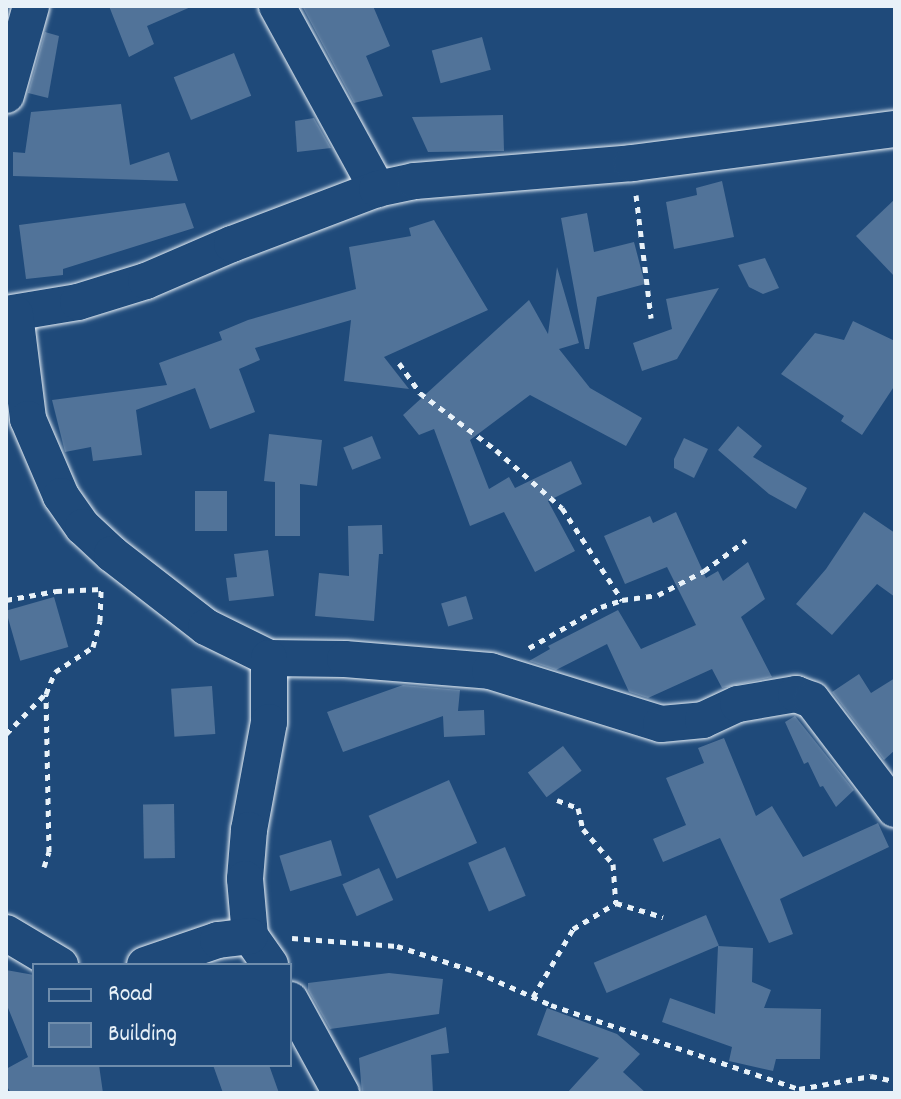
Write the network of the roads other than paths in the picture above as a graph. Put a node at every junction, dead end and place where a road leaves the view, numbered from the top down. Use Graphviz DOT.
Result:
graph roads {
  1 [pos="31,6"];
  2 [pos="277,6"];
  3 [pos="6,95"];
  4 [pos="895,129"];
  5 [pos="377,189"];
  6 [pos="11,314"];
  7 [pos="269,658"];
  8 [pos="895,809"];
  9 [pos="6,933"];
  10 [pos="260,950"];
  11 [pos="57,963"];
  12 [pos="151,963"];
  13 [pos="292,1004"];
  14 [pos="341,1093"];
  1 -- 3 [label="street"];
  2 -- 5 [label="street"];
  4 -- 5 [label="street"];
  5 -- 6 [label="street"];
  6 -- 7 [label="street"];
  7 -- 8 [label="street"];
  7 -- 10 [label="street"];
  9 -- 11 [label="street"];
  10 -- 12 [label="street"];
  13 -- 14 [label="street"];
}
